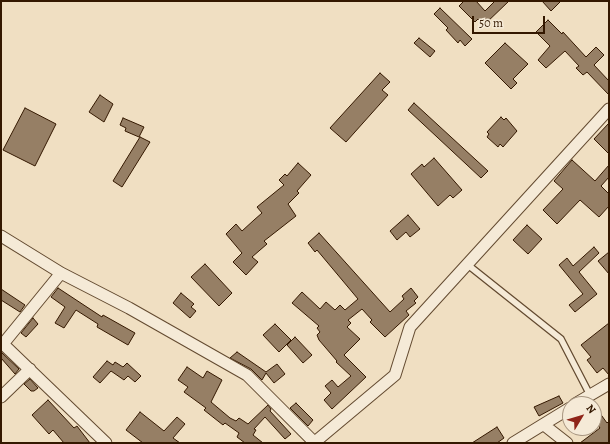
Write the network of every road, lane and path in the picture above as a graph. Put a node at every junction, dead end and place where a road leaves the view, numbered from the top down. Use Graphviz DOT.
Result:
graph roads {
  1 [pos="609,109"];
  2 [pos="1,236"];
  3 [pos="468,265"];
  4 [pos="61,273"];
  5 [pos="30,369"];
  6 [pos="609,384"];
  7 [pos="590,395"];
  8 [pos="1,397"];
  9 [pos="562,413"];
  10 [pos="544,425"];
  11 [pos="106,443"];
  12 [pos="315,443"];
  13 [pos="514,443"];
  14 [pos="567,443"];
  1 -- 3 [label="street"];
  2 -- 4 [label="street"];
  3 -- 7 [label="lane"];
  3 -- 12 [label="street"];
  4 -- 5 [label="street"];
  4 -- 12 [label="street"];
  5 -- 8 [label="street"];
  5 -- 11 [label="street"];
  6 -- 7 [label="street"];
  9 -- 10 [label="street"];
  10 -- 13 [label="street"];
  10 -- 14 [label="street"];
}
